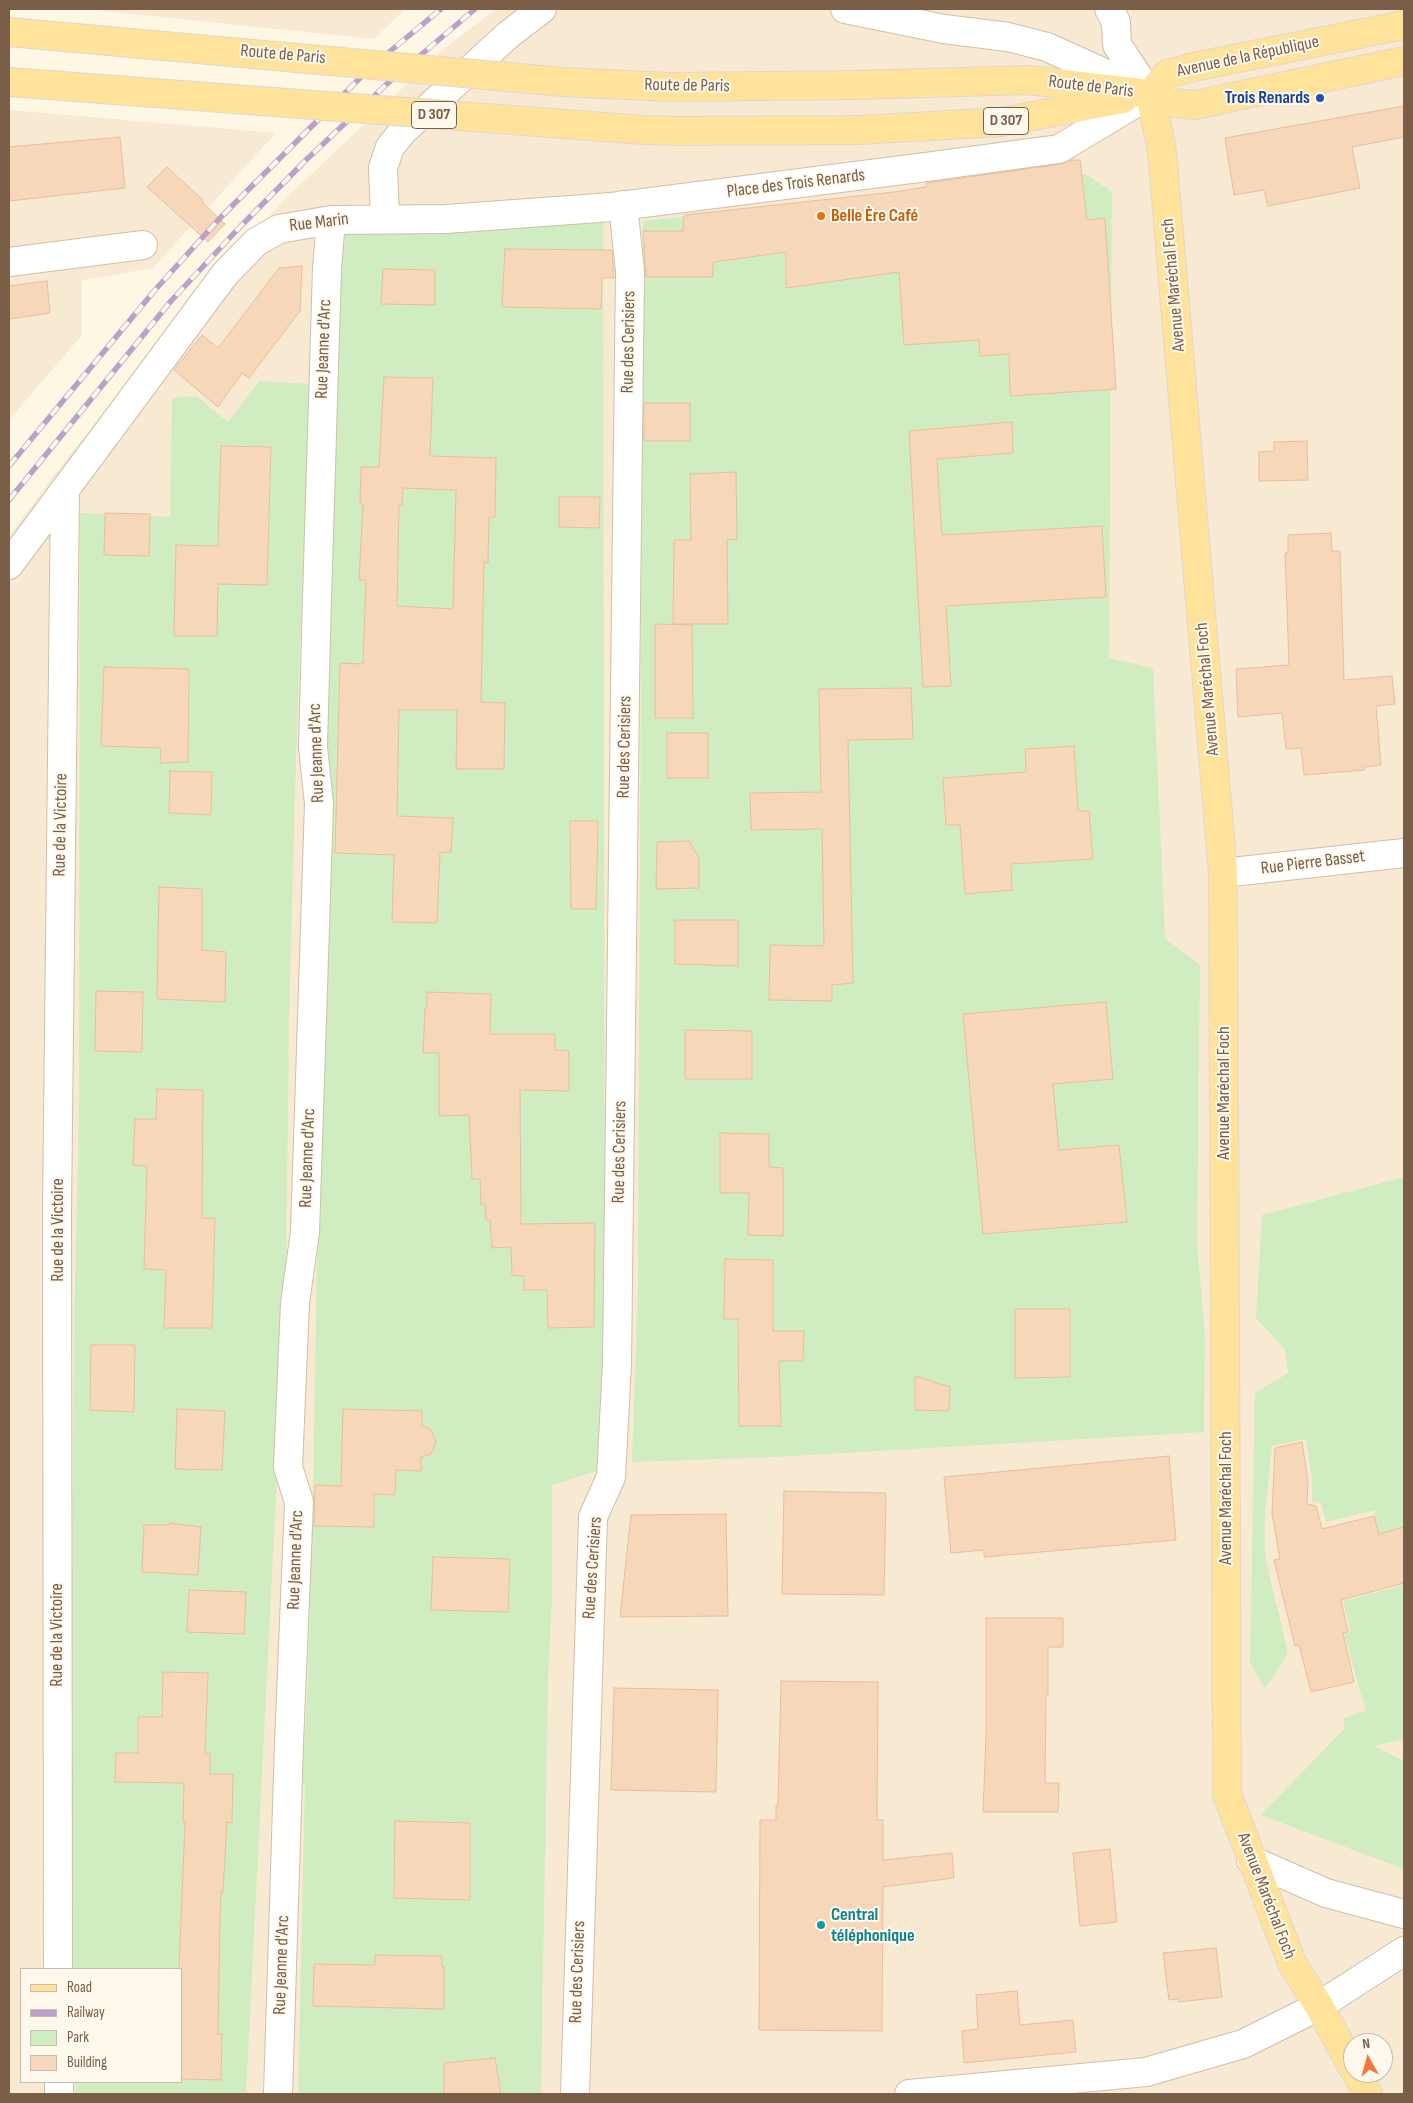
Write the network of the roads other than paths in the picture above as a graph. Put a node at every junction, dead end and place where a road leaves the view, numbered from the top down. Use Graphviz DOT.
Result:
graph roads {
  1 [pos="542,9"];
  2 [pos="845,9"];
  3 [pos="1110,9"];
  4 [pos="1404,25"];
  5 [pos="9,32"];
  6 [pos="1404,61"];
  7 [pos="9,82"];
  8 [pos="1150,94"];
  9 [pos="623,205"];
  10 [pos="385,218"];
  11 [pos="331,220"];
  12 [pos="143,245"];
  13 [pos="9,262"];
  14 [pos="64,490"];
  15 [pos="9,565"];
  16 [pos="1404,852"];
  17 [pos="1223,873"];
  18 [pos="1251,1860"];
  19 [pos="1404,1914"];
  20 [pos="1404,1951"];
  21 [pos="58,1968"];
  22 [pos="1319,2006"];
  23 [pos="1343,2050"];
  24 [pos="1362,2083"];
  25 [pos="278,2094"];
  26 [pos="575,2094"];
  27 [pos="909,2094"];
  28 [pos="1368,2094"];
  1 -- 10 [label="street"];
  2 -- 8 [label="street"];
  3 -- 8 [label="street"];
  4 -- 8 [label="main road, Avenue de la République"];
  5 -- 8 [label="main road, Route de Paris, bridge"];
  6 -- 8 [label="main road, Avenue de la République"];
  7 -- 8 [label="main road, Route de Paris / D 307, bridge"];
  8 -- 9 [label="street, Place des Trois Renards"];
  8 -- 17 [label="main road, Avenue Maréchal Foch"];
  9 -- 10 [label="street, Place des Trois Renards"];
  9 -- 26 [label="street, Rue des Cerisiers"];
  10 -- 11 [label="street, Rue Marin"];
  11 -- 14 [label="street, Rue Marin"];
  11 -- 25 [label="street, Rue Jeanne d'Arc"];
  12 -- 13 [label="street"];
  14 -- 15 [label="street"];
  14 -- 21 [label="street, Rue de la Victoire"];
  16 -- 17 [label="street, Rue Pierre Basset"];
  17 -- 18 [label="main road, Avenue Maréchal Foch"];
  18 -- 19 [label="street"];
  18 -- 22 [label="main road, Avenue Maréchal Foch"];
  20 -- 22 [label="street"];
  22 -- 23 [label="main road, Avenue Maréchal Foch"];
  22 -- 27 [label="street"];
  24 -- 28 [label="main road"];
}
